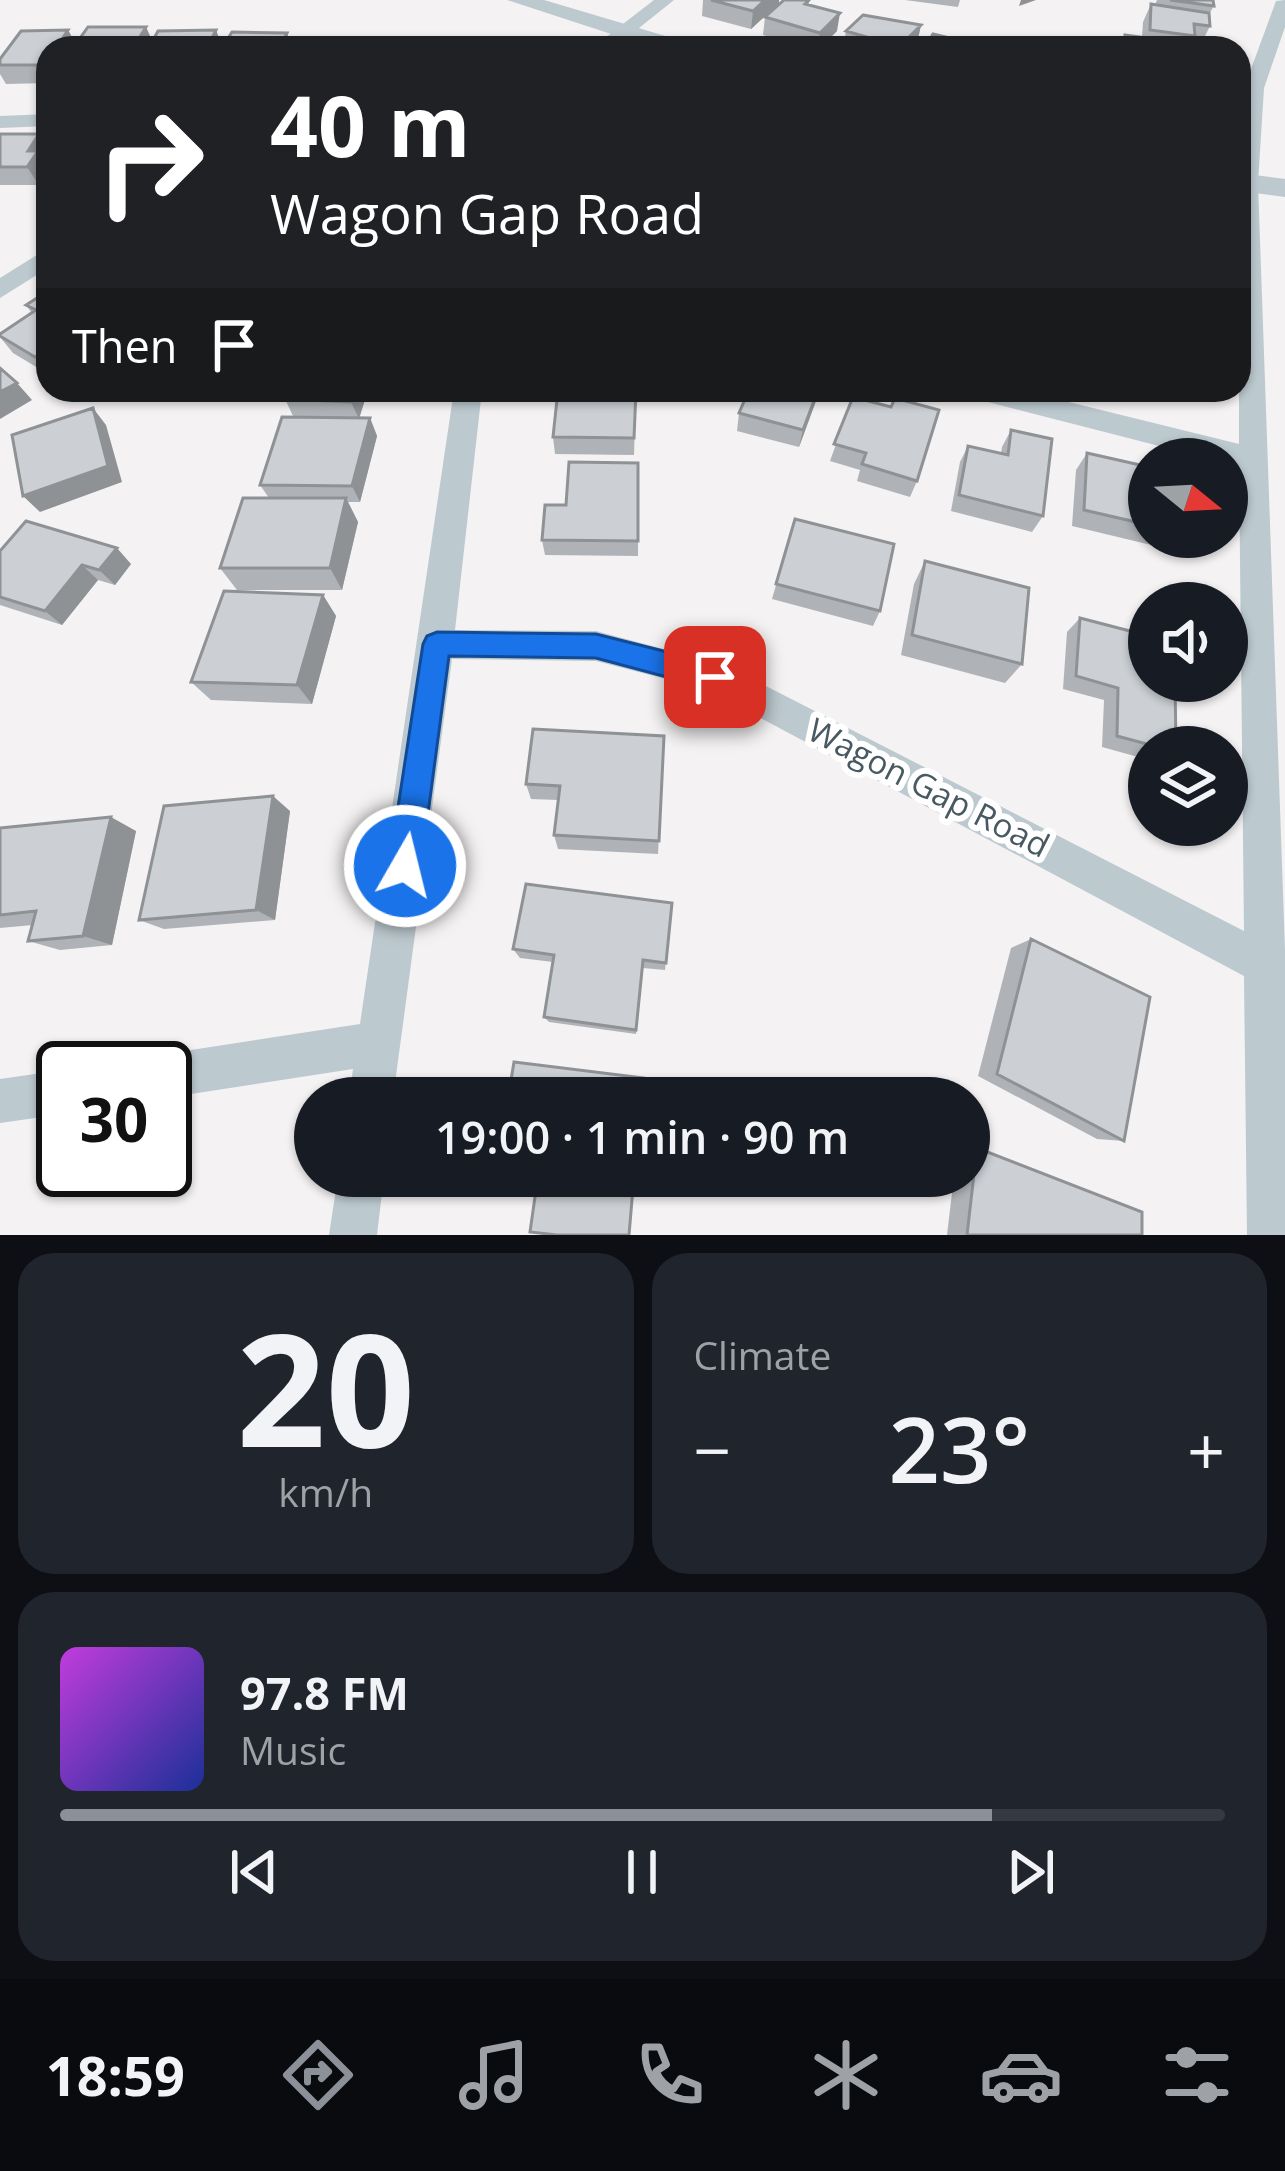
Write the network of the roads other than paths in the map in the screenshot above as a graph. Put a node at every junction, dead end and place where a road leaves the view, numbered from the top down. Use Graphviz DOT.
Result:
graph roads {
  1 [pos="519,0"];
  2 [pos="665,0"];
  3 [pos="1285,1"];
  4 [pos="623,32"];
  5 [pos="618,36"];
  6 [pos="637,36"];
  7 [pos="1251,114"];
  8 [pos="36,120"];
  9 [pos="0,122"];
  10 [pos="1251,184"];
  11 [pos="1285,188"];
  12 [pos="36,264"];
  13 [pos="0,290"];
  14 [pos="467,402"];
  15 [pos="1027,402"];
  16 [pos="1251,402"];
  17 [pos="1253,459"];
  18 [pos="437,644"];
  19 [pos="1264,964"];
  20 [pos="379,1043"];
  21 [pos="192,1072"];
  22 [pos="374,1077"];
  23 [pos="36,1096"];
  24 [pos="0,1101"];
  25 [pos="358,1197"];
  26 [pos="353,1235"];
  27 [pos="1271,1235"];
  1 -- 4 [label="street"];
  2 -- 4 [label="street"];
  3 -- 7 [label="street"];
  4 -- 5 [label="street"];
  4 -- 6 [label="street"];
  8 -- 9 [label="street"];
  10 -- 11 [label="street"];
  12 -- 13 [label="street"];
  14 -- 18 [label="street"];
  15 -- 17 [label="street"];
  16 -- 17 [label="street"];
  17 -- 19 [label="street"];
  18 -- 19 [label="street, Wagon Gap Road"];
  18 -- 20 [label="street"];
  19 -- 27 [label="street"];
  20 -- 21 [label="street"];
  20 -- 22 [label="street"];
  23 -- 24 [label="street"];
  25 -- 26 [label="street"];
}
